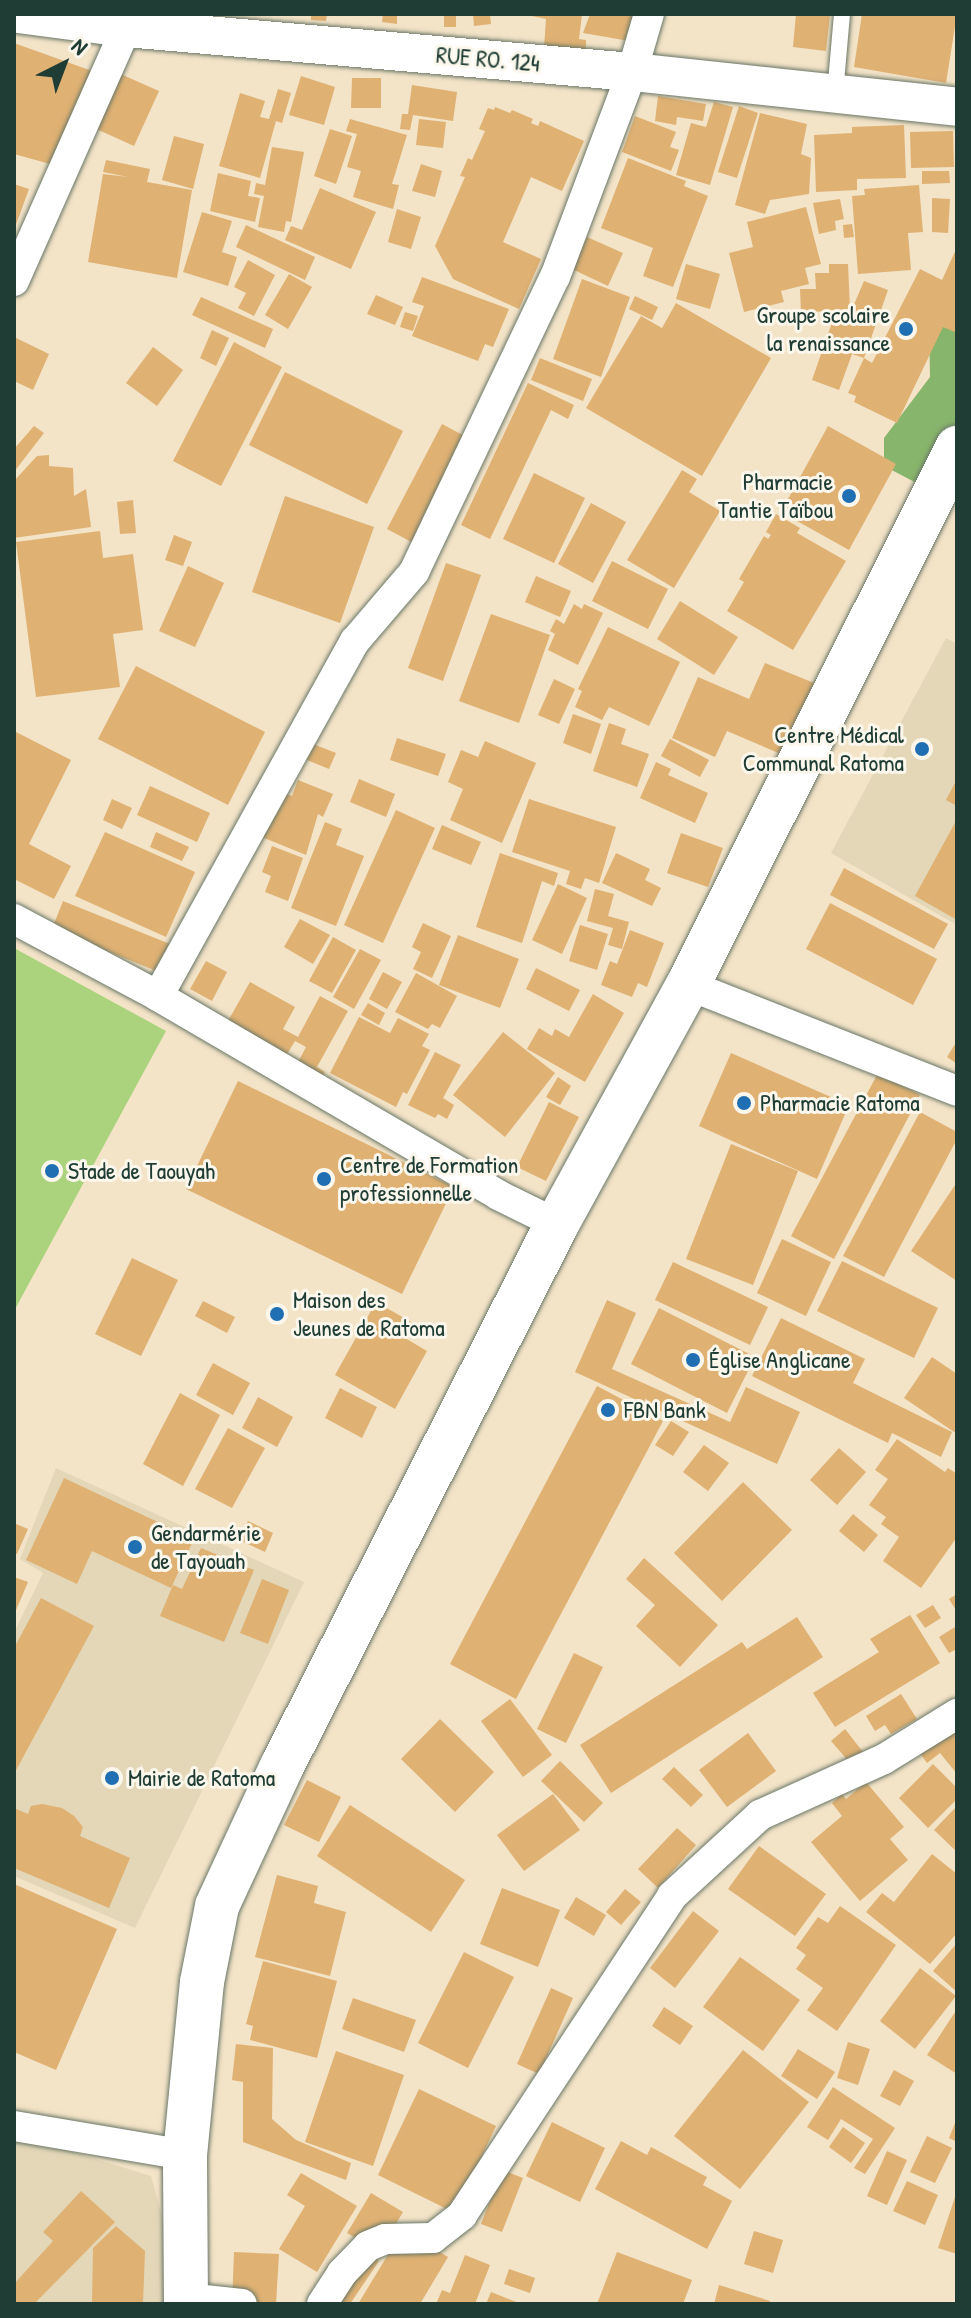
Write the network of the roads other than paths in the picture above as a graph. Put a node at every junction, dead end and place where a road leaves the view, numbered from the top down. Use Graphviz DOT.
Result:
graph roads {
  1 [pos="18,14"];
  2 [pos="649,14"];
  3 [pos="842,14"];
  4 [pos="164,23"];
  5 [pos="126,28"];
  6 [pos="632,72"];
  7 [pos="835,94"];
  8 [pos="957,107"];
  9 [pos="14,281"];
  10 [pos="957,448"];
  11 [pos="14,919"];
  12 [pos="688,985"];
  13 [pos="158,996"];
  14 [pos="957,1091"];
  15 [pos="557,1224"];
  16 [pos="957,1714"];
  17 [pos="14,2126"];
  18 [pos="185,2155"];
  19 [pos="186,2301"];
  20 [pos="242,2304"];
  21 [pos="322,2304"];
  1 -- 5 [label="street, RUE RO. 124"];
  2 -- 6 [label="street"];
  3 -- 7 [label="lane"];
  4 -- 5 [label="street, RUE RO. 124"];
  4 -- 6 [label="street, RUE RO. 124"];
  5 -- 9 [label="street"];
  6 -- 7 [label="street, RUE RO. 124"];
  6 -- 13 [label="street"];
  7 -- 8 [label="street, RUE RO. 124"];
  10 -- 12 [label="main road"];
  11 -- 13 [label="street"];
  12 -- 14 [label="street"];
  12 -- 15 [label="main road"];
  13 -- 15 [label="street"];
  15 -- 18 [label="main road"];
  16 -- 21 [label="street"];
  17 -- 18 [label="street"];
  18 -- 19 [label="main road"];
  19 -- 20 [label="street"];
}
